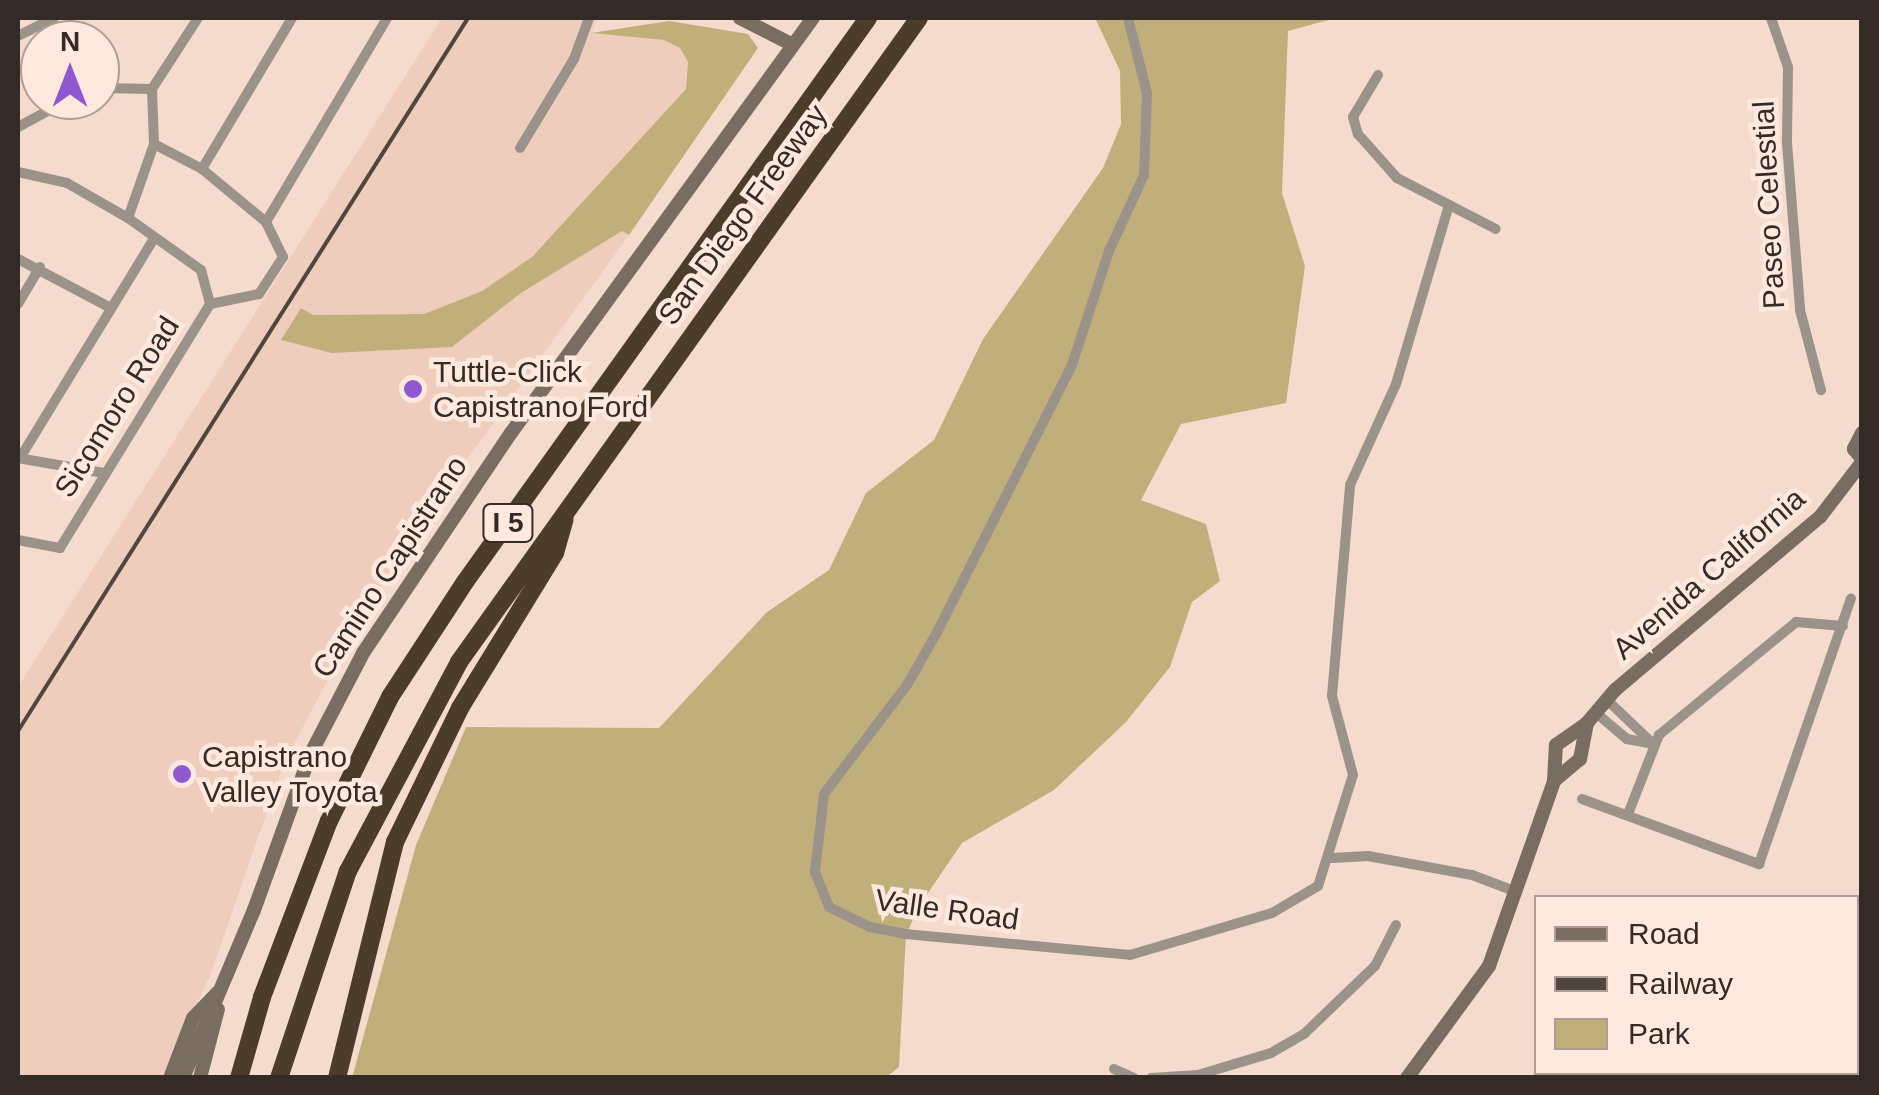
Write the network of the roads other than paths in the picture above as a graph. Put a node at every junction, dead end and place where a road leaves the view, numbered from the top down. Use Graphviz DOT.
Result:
graph roads {
  1 [pos="54,18"];
  2 [pos="198,18"];
  3 [pos="292,18"];
  4 [pos="388,18"];
  5 [pos="589,18"];
  6 [pos="740,18"];
  7 [pos="813,18"];
  8 [pos="868,18"];
  9 [pos="919,18"];
  10 [pos="1128,18"];
  11 [pos="1771,18"];
  12 [pos="18,36"];
  13 [pos="792,45"];
  14 [pos="1378,74"];
  15 [pos="120,88"];
  16 [pos="152,89"];
  17 [pos="154,144"];
  18 [pos="520,148"];
  19 [pos="202,169"];
  20 [pos="18,172"];
  21 [pos="1449,206"];
  22 [pos="128,218"];
  23 [pos="266,222"];
  24 [pos="1496,229"];
  25 [pos="153,240"];
  26 [pos="18,259"];
  27 [pos="40,267"];
  28 [pos="18,304"];
  29 [pos="210,304"];
  30 [pos="111,308"];
  31 [pos="1821,390"];
  32 [pos="1862,433"];
  33 [pos="19,458"];
  34 [pos="1862,461"];
  35 [pos="104,473"];
  36 [pos="568,508"];
  37 [pos="18,540"];
  38 [pos="1851,599"];
  39 [pos="1843,626"];
  40 [pos="1606,699"];
  41 [pos="1591,717"];
  42 [pos="1653,744"];
  43 [pos="1554,781"];
  44 [pos="1582,799"];
  45 [pos="1628,814"];
  46 [pos="1332,858"];
  47 [pos="1516,892"];
  48 [pos="1396,925"];
  49 [pos="222,989"];
  50 [pos="1114,1069"];
  51 [pos="1156,1077"];
  52 [pos="170,1078"];
  53 [pos="183,1078"];
  54 [pos="197,1078"];
  55 [pos="239,1078"];
  56 [pos="279,1078"];
  57 [pos="337,1078"];
  58 [pos="1134,1078"];
  59 [pos="1408,1078"];
  1 -- 12 [label="street"];
  2 -- 16 [label="street"];
  3 -- 19 [label="street"];
  4 -- 23 [label="street"];
  5 -- 18 [label="street"];
  6 -- 13 [label="main road"];
  7 -- 13 [label="main road, Camino Capistrano"];
  8 -- 55 [label="highway, San Diego Freeway / I 5"];
  9 -- 36 [label="highway, San Diego Freeway / I 5"];
  10 -- 46 [label="street, Valle Road"];
  11 -- 31 [label="street, Paseo Celestial"];
  13 -- 49 [label="main road, Camino Capistrano"];
  14 -- 21 [label="street"];
  15 -- 16 [label="street"];
  16 -- 17 [label="street"];
  17 -- 19 [label="street"];
  17 -- 22 [label="street"];
  19 -- 23 [label="street"];
  20 -- 22 [label="street"];
  21 -- 24 [label="street"];
  21 -- 46 [label="street, Valle Road"];
  22 -- 25 [label="street"];
  23 -- 29 [label="street, Sicomoro Road"];
  25 -- 29 [label="street"];
  25 -- 30 [label="street"];
  26 -- 27 [label="street"];
  27 -- 28 [label="street"];
  27 -- 30 [label="street"];
  29 -- 35 [label="street, Sicomoro Road"];
  30 -- 33 [label="street"];
  32 -- 34 [label="main road, Avenida California"];
  33 -- 35 [label="street"];
  34 -- 40 [label="main road, Avenida California"];
  35 -- 37 [label="street, Sicomoro Road"];
  36 -- 56 [label="highway, San Diego Freeway / I 5"];
  36 -- 57 [label="highway"];
  38 -- 39 [label="street"];
  39 -- 42 [label="street"];
  39 -- 45 [label="street"];
  40 -- 41 [label="main road, Avenida California"];
  40 -- 42 [label="street"];
  41 -- 42 [label="street"];
  41 -- 43 [label="main road, Avenida California"];
  41 -- 43 [label="main road, Avenida California"];
  42 -- 45 [label="street"];
  43 -- 47 [label="main road, Avenida California"];
  44 -- 45 [label="street"];
  46 -- 47 [label="street"];
  47 -- 59 [label="main road, Avenida California"];
  48 -- 51 [label="street"];
  49 -- 52 [label="main road"];
  49 -- 53 [label="main road, Camino Capistrano"];
  49 -- 54 [label="main road, Camino Capistrano"];
  50 -- 58 [label="street"];
}
